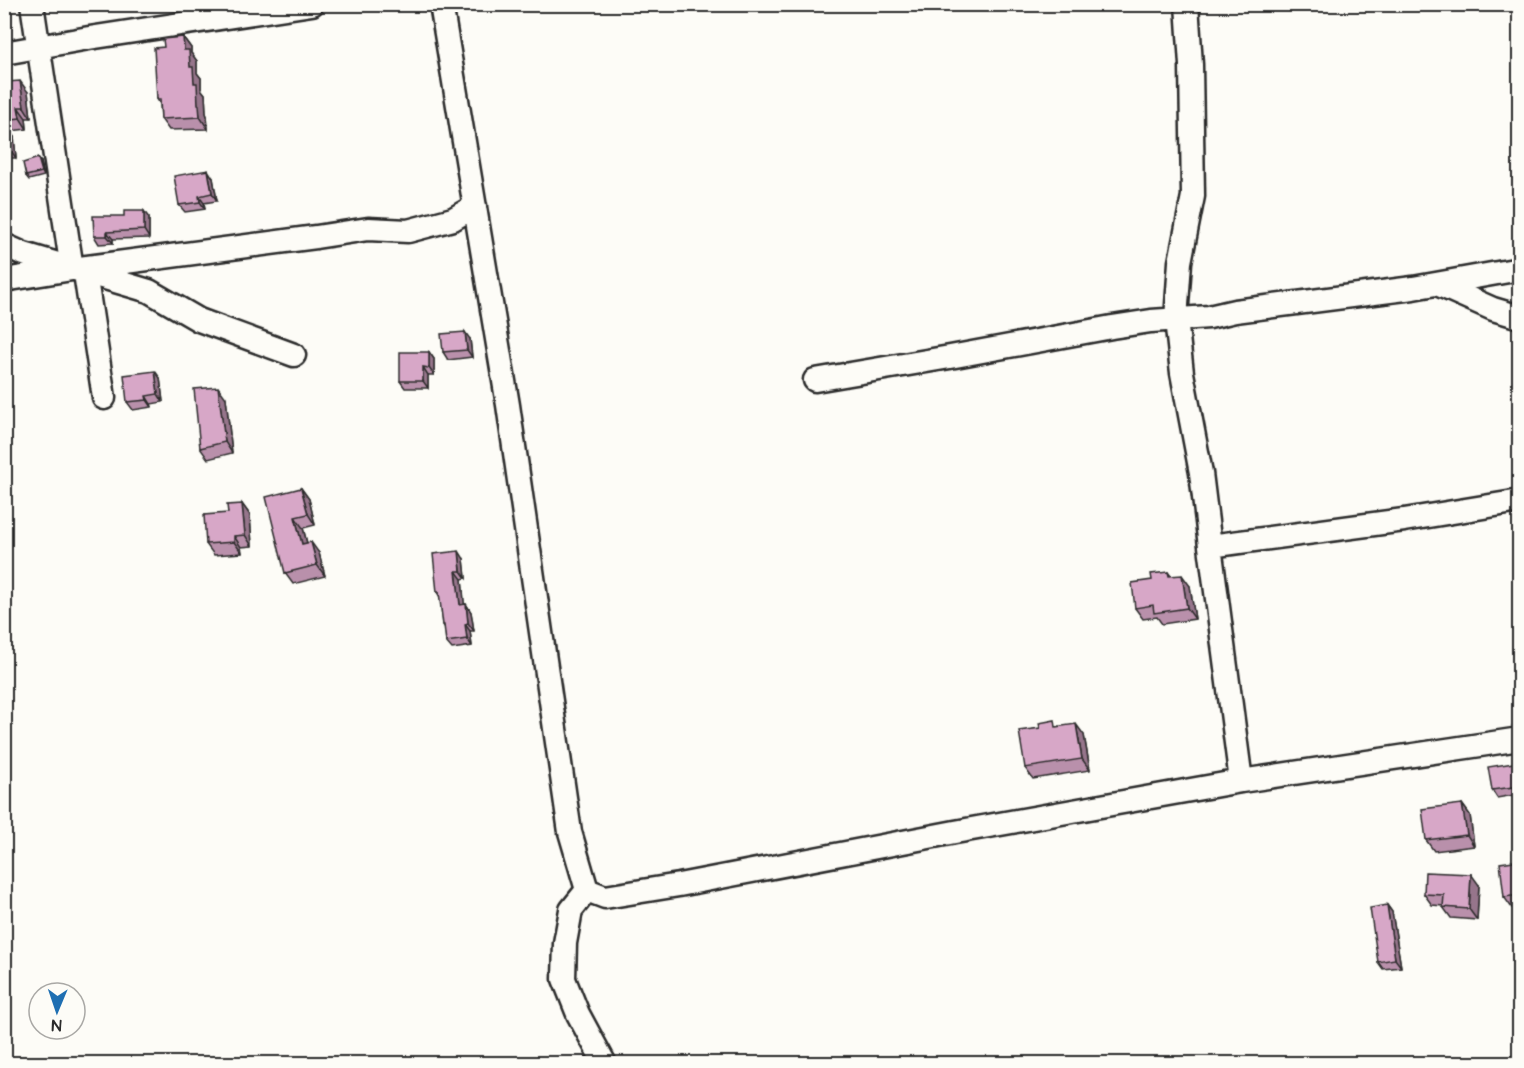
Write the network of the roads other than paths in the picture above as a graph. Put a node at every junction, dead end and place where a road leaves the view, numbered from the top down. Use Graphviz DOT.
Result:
graph roads {
  1 [pos="32,4"];
  2 [pos="312,4"];
  3 [pos="441,4"];
  4 [pos="1187,4"];
  5 [pos="39,47"];
  6 [pos="4,53"];
  7 [pos="475,206"];
  8 [pos="4,245"];
  9 [pos="1520,269"];
  10 [pos="79,271"];
  11 [pos="4,280"];
  12 [pos="1437,284"];
  13 [pos="1520,317"];
  14 [pos="1176,319"];
  15 [pos="294,355"];
  16 [pos="815,380"];
  17 [pos="104,398"];
  18 [pos="1520,501"];
  19 [pos="1210,546"];
  20 [pos="1520,739"];
  21 [pos="1241,781"];
  22 [pos="587,890"];
  23 [pos="605,1064"];
  1 -- 5 [label="street"];
  2 -- 5 [label="street"];
  3 -- 7 [label="street"];
  4 -- 14 [label="street"];
  5 -- 6 [label="street"];
  5 -- 10 [label="street"];
  7 -- 10 [label="street"];
  7 -- 22 [label="street"];
  8 -- 10 [label="street"];
  9 -- 12 [label="street"];
  10 -- 11 [label="street"];
  10 -- 15 [label="street"];
  10 -- 17 [label="street"];
  12 -- 13 [label="street"];
  12 -- 14 [label="street"];
  14 -- 16 [label="street"];
  14 -- 19 [label="street"];
  18 -- 19 [label="street"];
  19 -- 21 [label="street"];
  20 -- 21 [label="street"];
  21 -- 22 [label="street"];
  22 -- 23 [label="street"];
}
